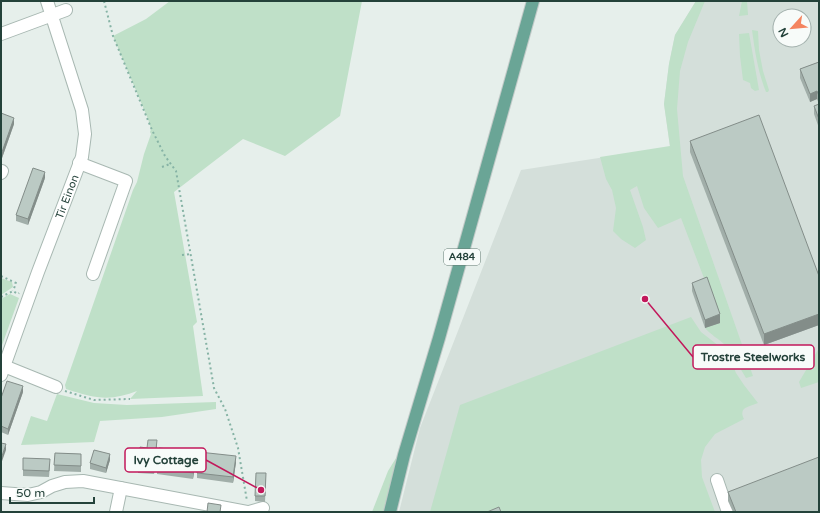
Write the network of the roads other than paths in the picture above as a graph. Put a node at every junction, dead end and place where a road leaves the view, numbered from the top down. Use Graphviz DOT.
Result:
graph roads {
  1 [pos="47,1"];
  2 [pos="533,1"];
  3 [pos="66,10"];
  4 [pos="52,15"];
  5 [pos="1,34"];
  6 [pos="79,163"];
  7 [pos="93,274"];
  8 [pos="3,370"];
  9 [pos="56,387"];
  10 [pos="717,480"];
  11 [pos="121,488"];
  12 [pos="1,493"];
  13 [pos="263,508"];
  14 [pos="248,510"];
  15 [pos="116,512"];
  16 [pos="390,512"];
  17 [pos="728,512"];
  1 -- 4 [label="street, Tir Einon"];
  2 -- 16 [label="main road, A484"];
  3 -- 4 [label="street"];
  4 -- 5 [label="street"];
  4 -- 6 [label="street, Tir Einon"];
  6 -- 7 [label="street"];
  6 -- 8 [label="street, Tir Einon"];
  8 -- 9 [label="street"];
  10 -- 17 [label="street"];
  11 -- 12 [label="street"];
  11 -- 14 [label="street"];
  11 -- 15 [label="street"];
  13 -- 14 [label="street"];
}
